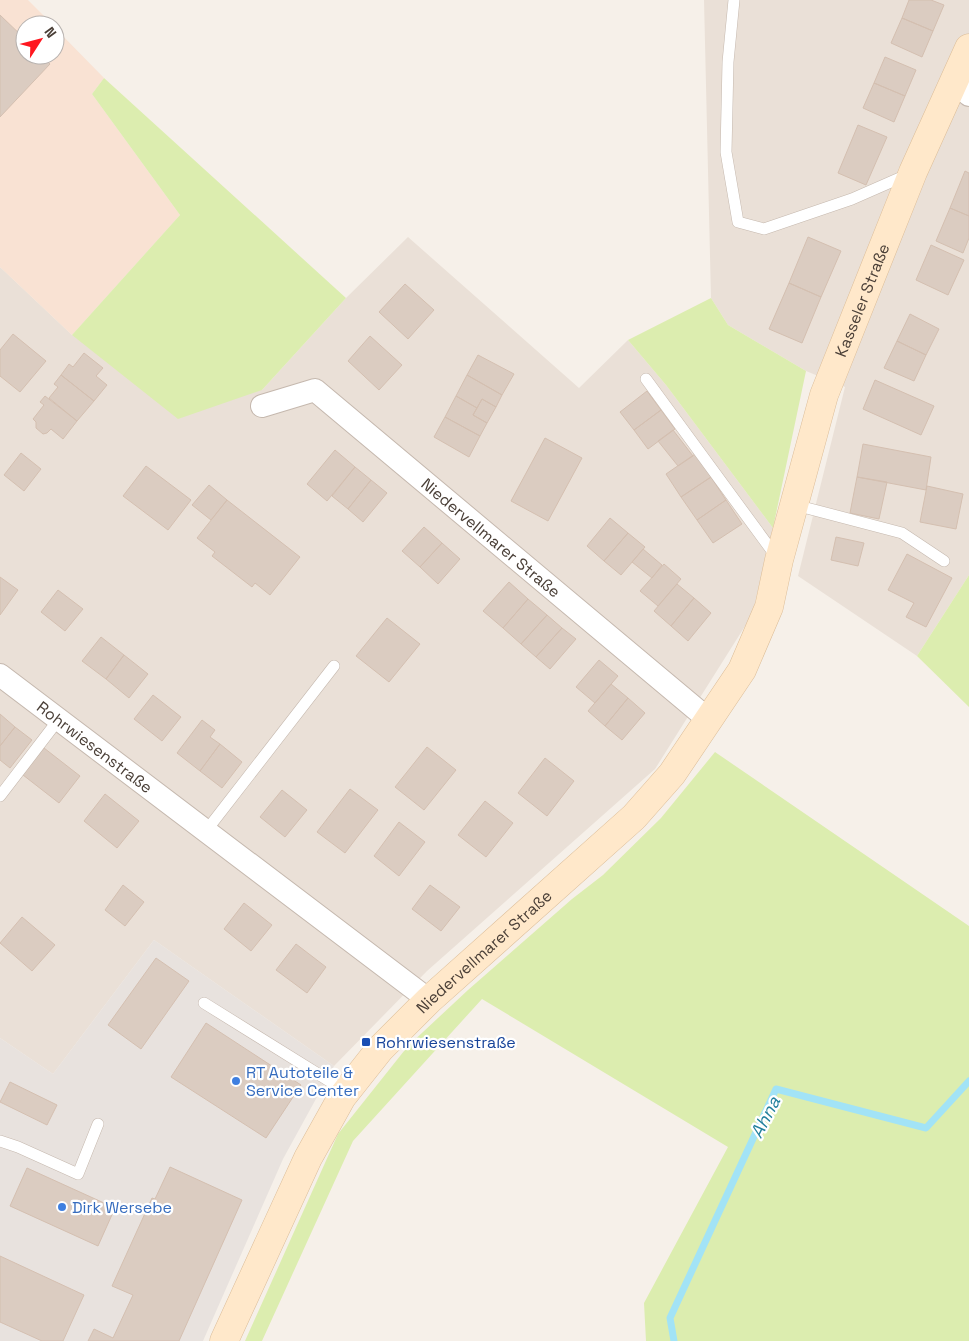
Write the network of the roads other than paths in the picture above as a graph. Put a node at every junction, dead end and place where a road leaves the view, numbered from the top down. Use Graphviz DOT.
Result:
graph roads {
  1 [pos="734,0"];
  2 [pos="969,48"];
  3 [pos="961,87"];
  4 [pos="912,172"];
  5 [pos="646,379"];
  6 [pos="262,406"];
  7 [pos="795,505"];
  8 [pos="779,560"];
  9 [pos="944,561"];
  10 [pos="334,666"];
  11 [pos="0,675"];
  12 [pos="59,719"];
  13 [pos="708,720"];
  14 [pos="0,796"];
  15 [pos="206,831"];
  16 [pos="430,1000"];
  17 [pos="204,1004"];
  18 [pos="347,1092"];
  19 [pos="98,1124"];
  20 [pos="0,1141"];
  21 [pos="224,1341"];
  1 -- 4 [label="lane"];
  2 -- 3 [label="main road, Kasseler Straße"];
  3 -- 4 [label="main road, Kasseler Straße"];
  4 -- 7 [label="main road, Kasseler Straße"];
  5 -- 8 [label="lane"];
  6 -- 13 [label="street, Niedervellmarer Straße"];
  7 -- 8 [label="main road, Kasseler Straße"];
  7 -- 9 [label="lane"];
  8 -- 13 [label="main road, Niedervellmarer Straße"];
  10 -- 15 [label="lane"];
  11 -- 12 [label="street, Rohrwiesenstraße"];
  12 -- 14 [label="lane"];
  12 -- 15 [label="street, Rohrwiesenstraße"];
  13 -- 16 [label="main road, Niedervellmarer Straße"];
  15 -- 16 [label="street, Rohrwiesenstraße"];
  16 -- 18 [label="main road, Niedervellmarer Straße"];
  17 -- 18 [label="lane"];
  18 -- 21 [label="main road, Niedervellmarer Straße"];
  19 -- 20 [label="lane"];
}
